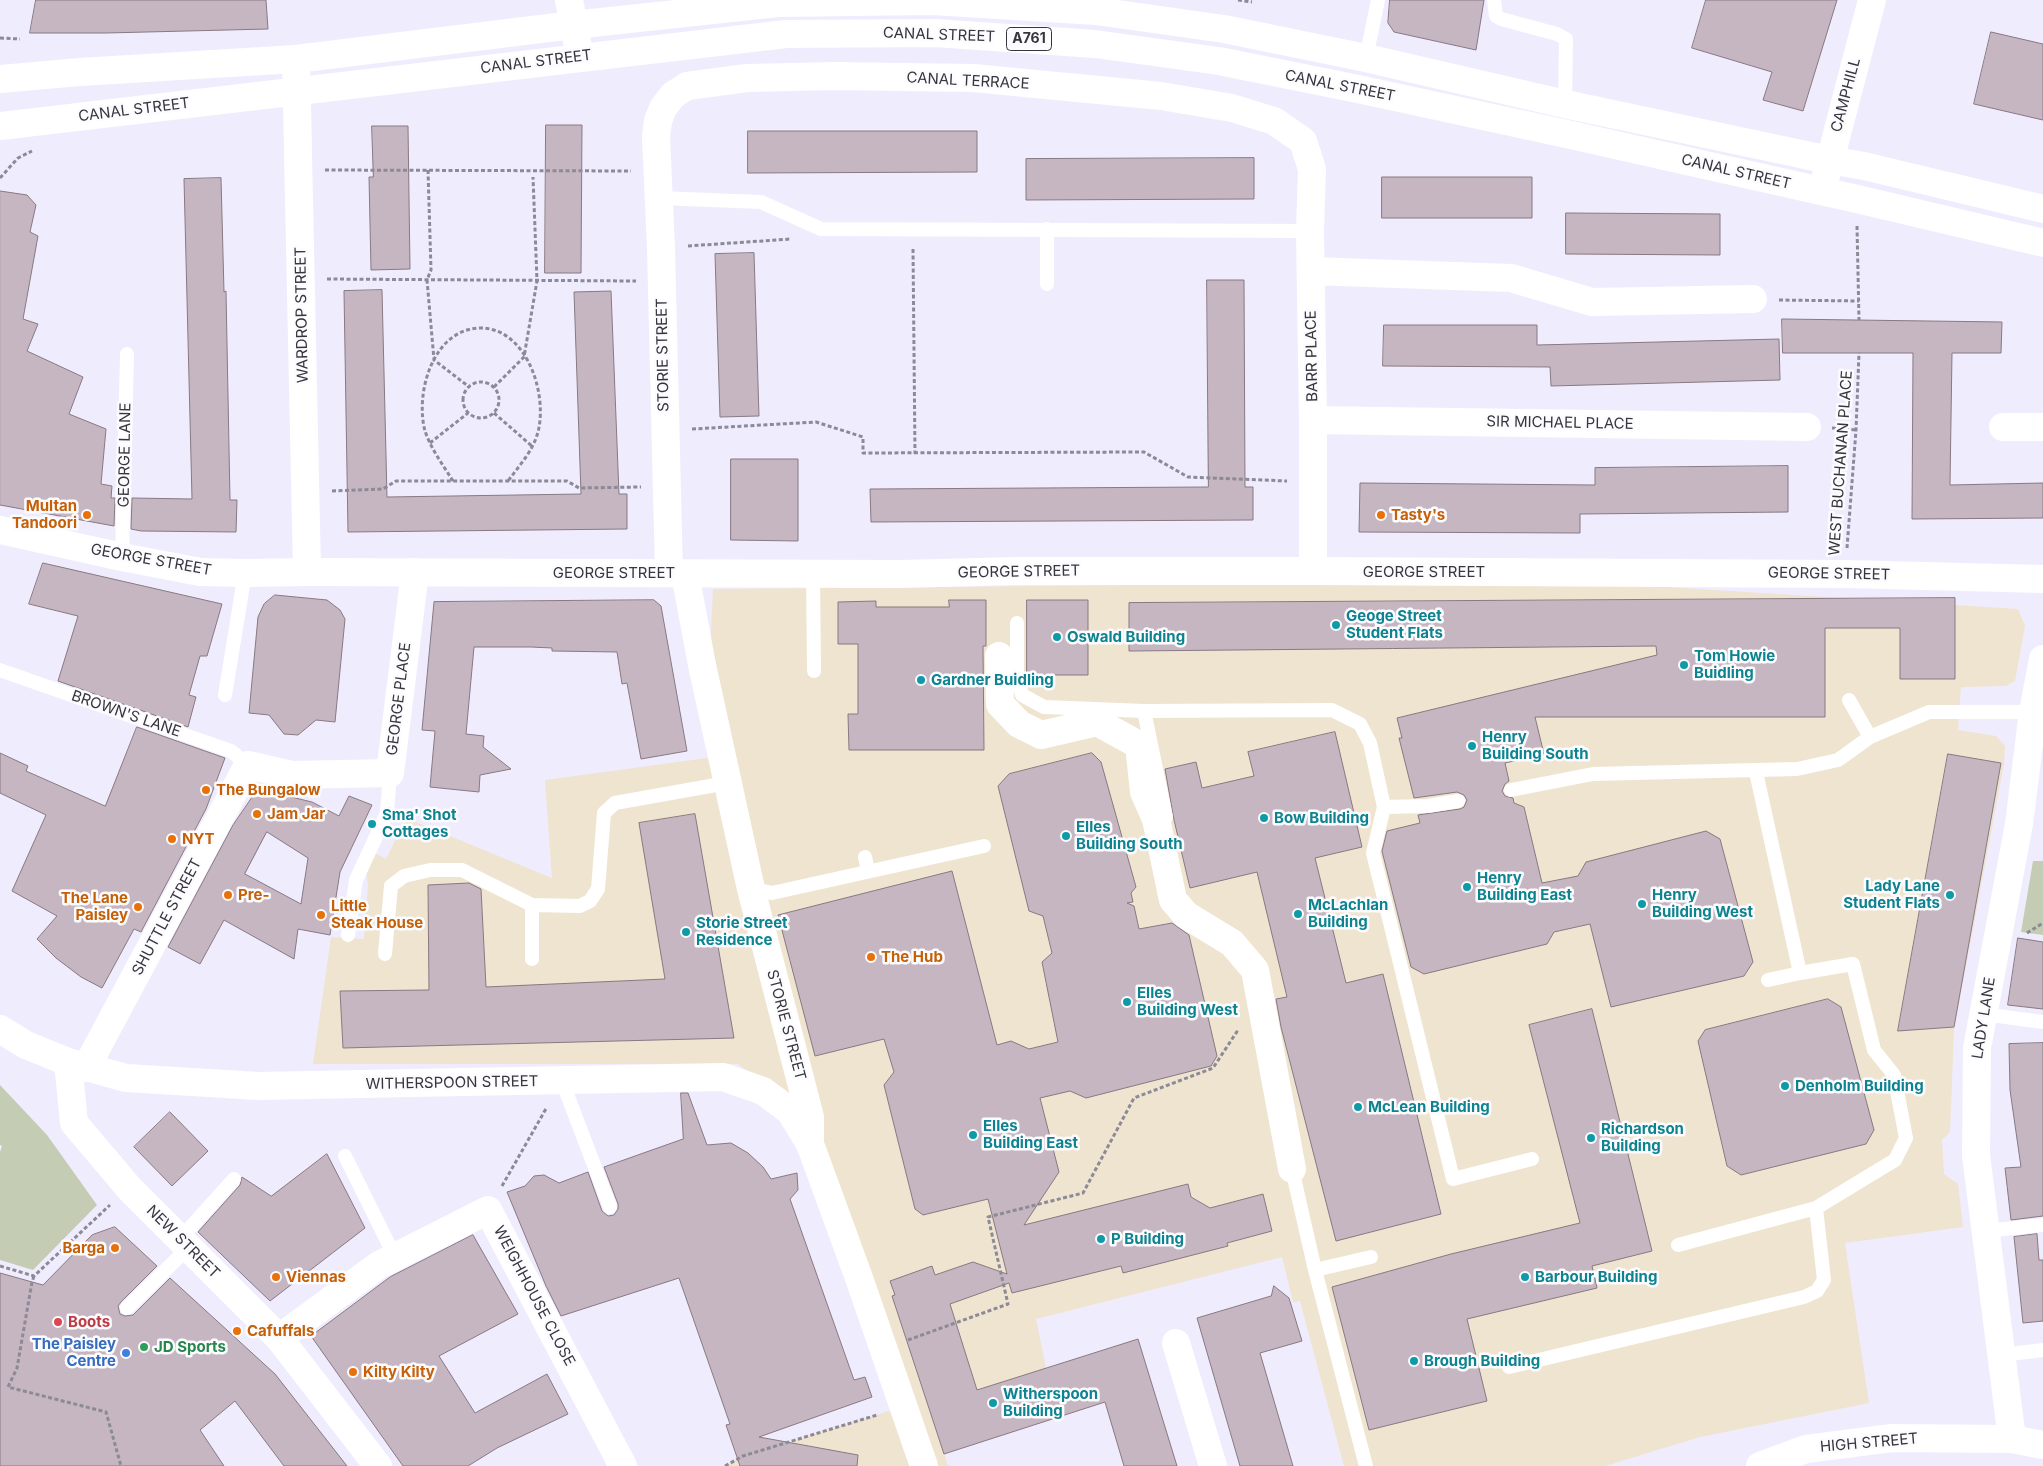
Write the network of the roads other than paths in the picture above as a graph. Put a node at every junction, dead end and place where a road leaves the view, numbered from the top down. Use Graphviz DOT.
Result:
graph roads {
  1 [pos="1378,0"];
  2 [pos="1494,0"];
  3 [pos="1872,0"];
  4 [pos="571,13"];
  5 [pos="580,57"];
  6 [pos="1366,58"];
  7 [pos="296,59"];
  8 [pos="0,79"];
  9 [pos="298,91"];
  10 [pos="1565,104"];
  11 [pos="0,126"];
  12 [pos="656,136"];
  13 [pos="1303,141"];
  14 [pos="1829,160"];
  15 [pos="1822,191"];
  16 [pos="658,198"];
  17 [pos="2043,208"];
  18 [pos="1047,230"];
  19 [pos="1310,231"];
  20 [pos="2043,243"];
  21 [pos="1311,271"];
  22 [pos="1047,284"];
  23 [pos="1752,300"];
  24 [pos="127,354"];
  25 [pos="1314,420"];
  26 [pos="1807,427"];
  27 [pos="2003,427"];
  28 [pos="2043,427"];
  29 [pos="0,530"];
  30 [pos="122,557"];
  31 [pos="1314,571"];
  32 [pos="307,572"];
  33 [pos="415,572"];
  34 [pos="245,573"];
  35 [pos="677,573"];
  36 [pos="813,574"];
  37 [pos="2043,579"];
  38 [pos="1017,623"];
  39 [pos="999,656"];
  40 [pos="2043,659"];
  41 [pos="0,670"];
  42 [pos="814,670"];
  43 [pos="225,695"];
  44 [pos="1849,700"];
  45 [pos="1144,711"];
  46 [pos="2033,712"];
  47 [pos="1870,737"];
  48 [pos="248,765"];
  49 [pos="1756,772"];
  50 [pos="390,773"];
  51 [pos="727,783"];
  52 [pos="1511,790"];
  53 [pos="1458,801"];
  54 [pos="1384,806"];
  55 [pos="2031,825"];
  56 [pos="984,846"];
  57 [pos="865,857"];
  58 [pos="868,871"];
  59 [pos="1181,888"];
  60 [pos="751,889"];
  61 [pos="532,904"];
  62 [pos="348,935"];
  63 [pos="385,954"];
  64 [pos="532,959"];
  65 [pos="1800,973"];
  66 [pos="1768,980"];
  67 [pos="1983,1014"];
  68 [pos="2043,1022"];
  69 [pos="0,1028"];
  70 [pos="77,1065"];
  71 [pos="562,1081"];
  72 [pos="810,1144"];
  73 [pos="345,1156"];
  74 [pos="1532,1159"];
  75 [pos="1292,1169"];
  76 [pos="234,1180"];
  77 [pos="610,1207"];
  78 [pos="1816,1208"];
  79 [pos="2043,1225"];
  80 [pos="1986,1231"];
  81 [pos="184,1243"];
  82 [pos="1678,1245"];
  83 [pos="395,1257"];
  84 [pos="1371,1257"];
  85 [pos="1315,1270"];
  86 [pos="127,1308"];
  87 [pos="279,1338"];
  88 [pos="1176,1343"];
  89 [pos="2043,1350"];
  90 [pos="2002,1355"];
  91 [pos="1509,1367"];
  92 [pos="2012,1439"];
  93 [pos="2043,1444"];
  94 [pos="378,1466"];
  95 [pos="623,1466"];
  96 [pos="924,1466"];
  97 [pos="1213,1466"];
  98 [pos="1366,1466"];
  99 [pos="1760,1466"];
  1 -- 6 [label="lane"];
  2 -- 10 [label="lane"];
  3 -- 14 [label="street, CAMPHILL"];
  4 -- 5 [label="street"];
  4 -- 6 [label="street, CANAL STREET / A761"];
  4 -- 7 [label="street, CANAL STREET / A761"];
  5 -- 9 [label="street, CANAL STREET / A761"];
  5 -- 15 [label="street, CANAL STREET / A761"];
  6 -- 10 [label="street, CANAL STREET / A761"];
  7 -- 8 [label="street, CANAL STREET / A761"];
  7 -- 9 [label="street, WARDROP STREET"];
  9 -- 11 [label="street, CANAL STREET / A761"];
  9 -- 32 [label="street, WARDROP STREET"];
  10 -- 14 [label="street, CANAL STREET / A761"];
  12 -- 13 [label="street, CANAL TERRACE"];
  12 -- 16 [label="street, STORIE STREET"];
  13 -- 19 [label="street, BARR PLACE"];
  14 -- 15 [label="street, CAMPHILL"];
  14 -- 17 [label="street, CANAL STREET / A761"];
  15 -- 20 [label="street, CANAL STREET / A761"];
  16 -- 18 [label="lane"];
  16 -- 35 [label="street, STORIE STREET"];
  18 -- 19 [label="lane"];
  18 -- 22 [label="lane"];
  19 -- 21 [label="street, BARR PLACE"];
  21 -- 23 [label="street"];
  21 -- 25 [label="street, BARR PLACE"];
  24 -- 30 [label="lane, GEORGE LANE"];
  25 -- 26 [label="street, SIR MICHAEL PLACE"];
  25 -- 31 [label="street, BARR PLACE"];
  27 -- 28 [label="street"];
  29 -- 30 [label="street, GEORGE STREET"];
  30 -- 34 [label="street, GEORGE STREET"];
  31 -- 36 [label="street, GEORGE STREET"];
  31 -- 37 [label="street, GEORGE STREET"];
  32 -- 33 [label="street, GEORGE STREET"];
  32 -- 34 [label="street, GEORGE STREET"];
  33 -- 35 [label="street, GEORGE STREET"];
  33 -- 50 [label="street, GEORGE PLACE"];
  34 -- 43 [label="lane"];
  35 -- 36 [label="street, GEORGE STREET"];
  35 -- 51 [label="street, STORIE STREET"];
  36 -- 42 [label="lane"];
  38 -- 45 [label="lane"];
  39 -- 75 [label="street"];
  40 -- 46 [label="street, LADY LANE"];
  41 -- 48 [label="lane, BROWN'S LANE"];
  44 -- 47 [label="lane"];
  45 -- 54 [label="lane"];
  45 -- 59 [label="lane"];
  46 -- 47 [label="lane"];
  46 -- 55 [label="street, LADY LANE"];
  47 -- 49 [label="lane"];
  48 -- 50 [label="street, GEORGE PLACE"];
  48 -- 70 [label="street, SHUTTLE STREET"];
  49 -- 52 [label="lane"];
  49 -- 65 [label="lane"];
  50 -- 62 [label="lane"];
  51 -- 60 [label="street, STORIE STREET"];
  51 -- 61 [label="lane"];
  53 -- 54 [label="lane"];
  54 -- 74 [label="lane"];
  55 -- 67 [label="street, LADY LANE"];
  56 -- 58 [label="lane"];
  57 -- 58 [label="lane"];
  58 -- 60 [label="lane"];
  60 -- 72 [label="street, STORIE STREET"];
  61 -- 63 [label="lane"];
  61 -- 64 [label="lane"];
  65 -- 66 [label="lane"];
  65 -- 78 [label="lane"];
  67 -- 68 [label="lane"];
  67 -- 80 [label="street, LADY LANE"];
  69 -- 70 [label="street"];
  70 -- 71 [label="street, WITHERSPOON STREET"];
  70 -- 81 [label="street, NEW STREET"];
  71 -- 72 [label="street, WITHERSPOON STREET"];
  71 -- 77 [label="lane"];
  72 -- 96 [label="street, STORIE STREET"];
  73 -- 83 [label="lane"];
  75 -- 85 [label="lane"];
  76 -- 81 [label="lane"];
  78 -- 82 [label="lane"];
  78 -- 91 [label="lane"];
  79 -- 80 [label="lane"];
  80 -- 90 [label="street, LADY LANE"];
  81 -- 86 [label="lane"];
  81 -- 87 [label="street, NEW STREET"];
  83 -- 87 [label="street, WEIGHHOUSE CLOSE"];
  83 -- 95 [label="street, WEIGHHOUSE CLOSE"];
  84 -- 85 [label="lane"];
  85 -- 98 [label="lane"];
  87 -- 94 [label="street, NEW STREET"];
  88 -- 97 [label="street"];
  89 -- 90 [label="lane"];
  90 -- 92 [label="street, LADY LANE"];
  92 -- 93 [label="street, HIGH STREET"];
  92 -- 99 [label="street, HIGH STREET"];
}
